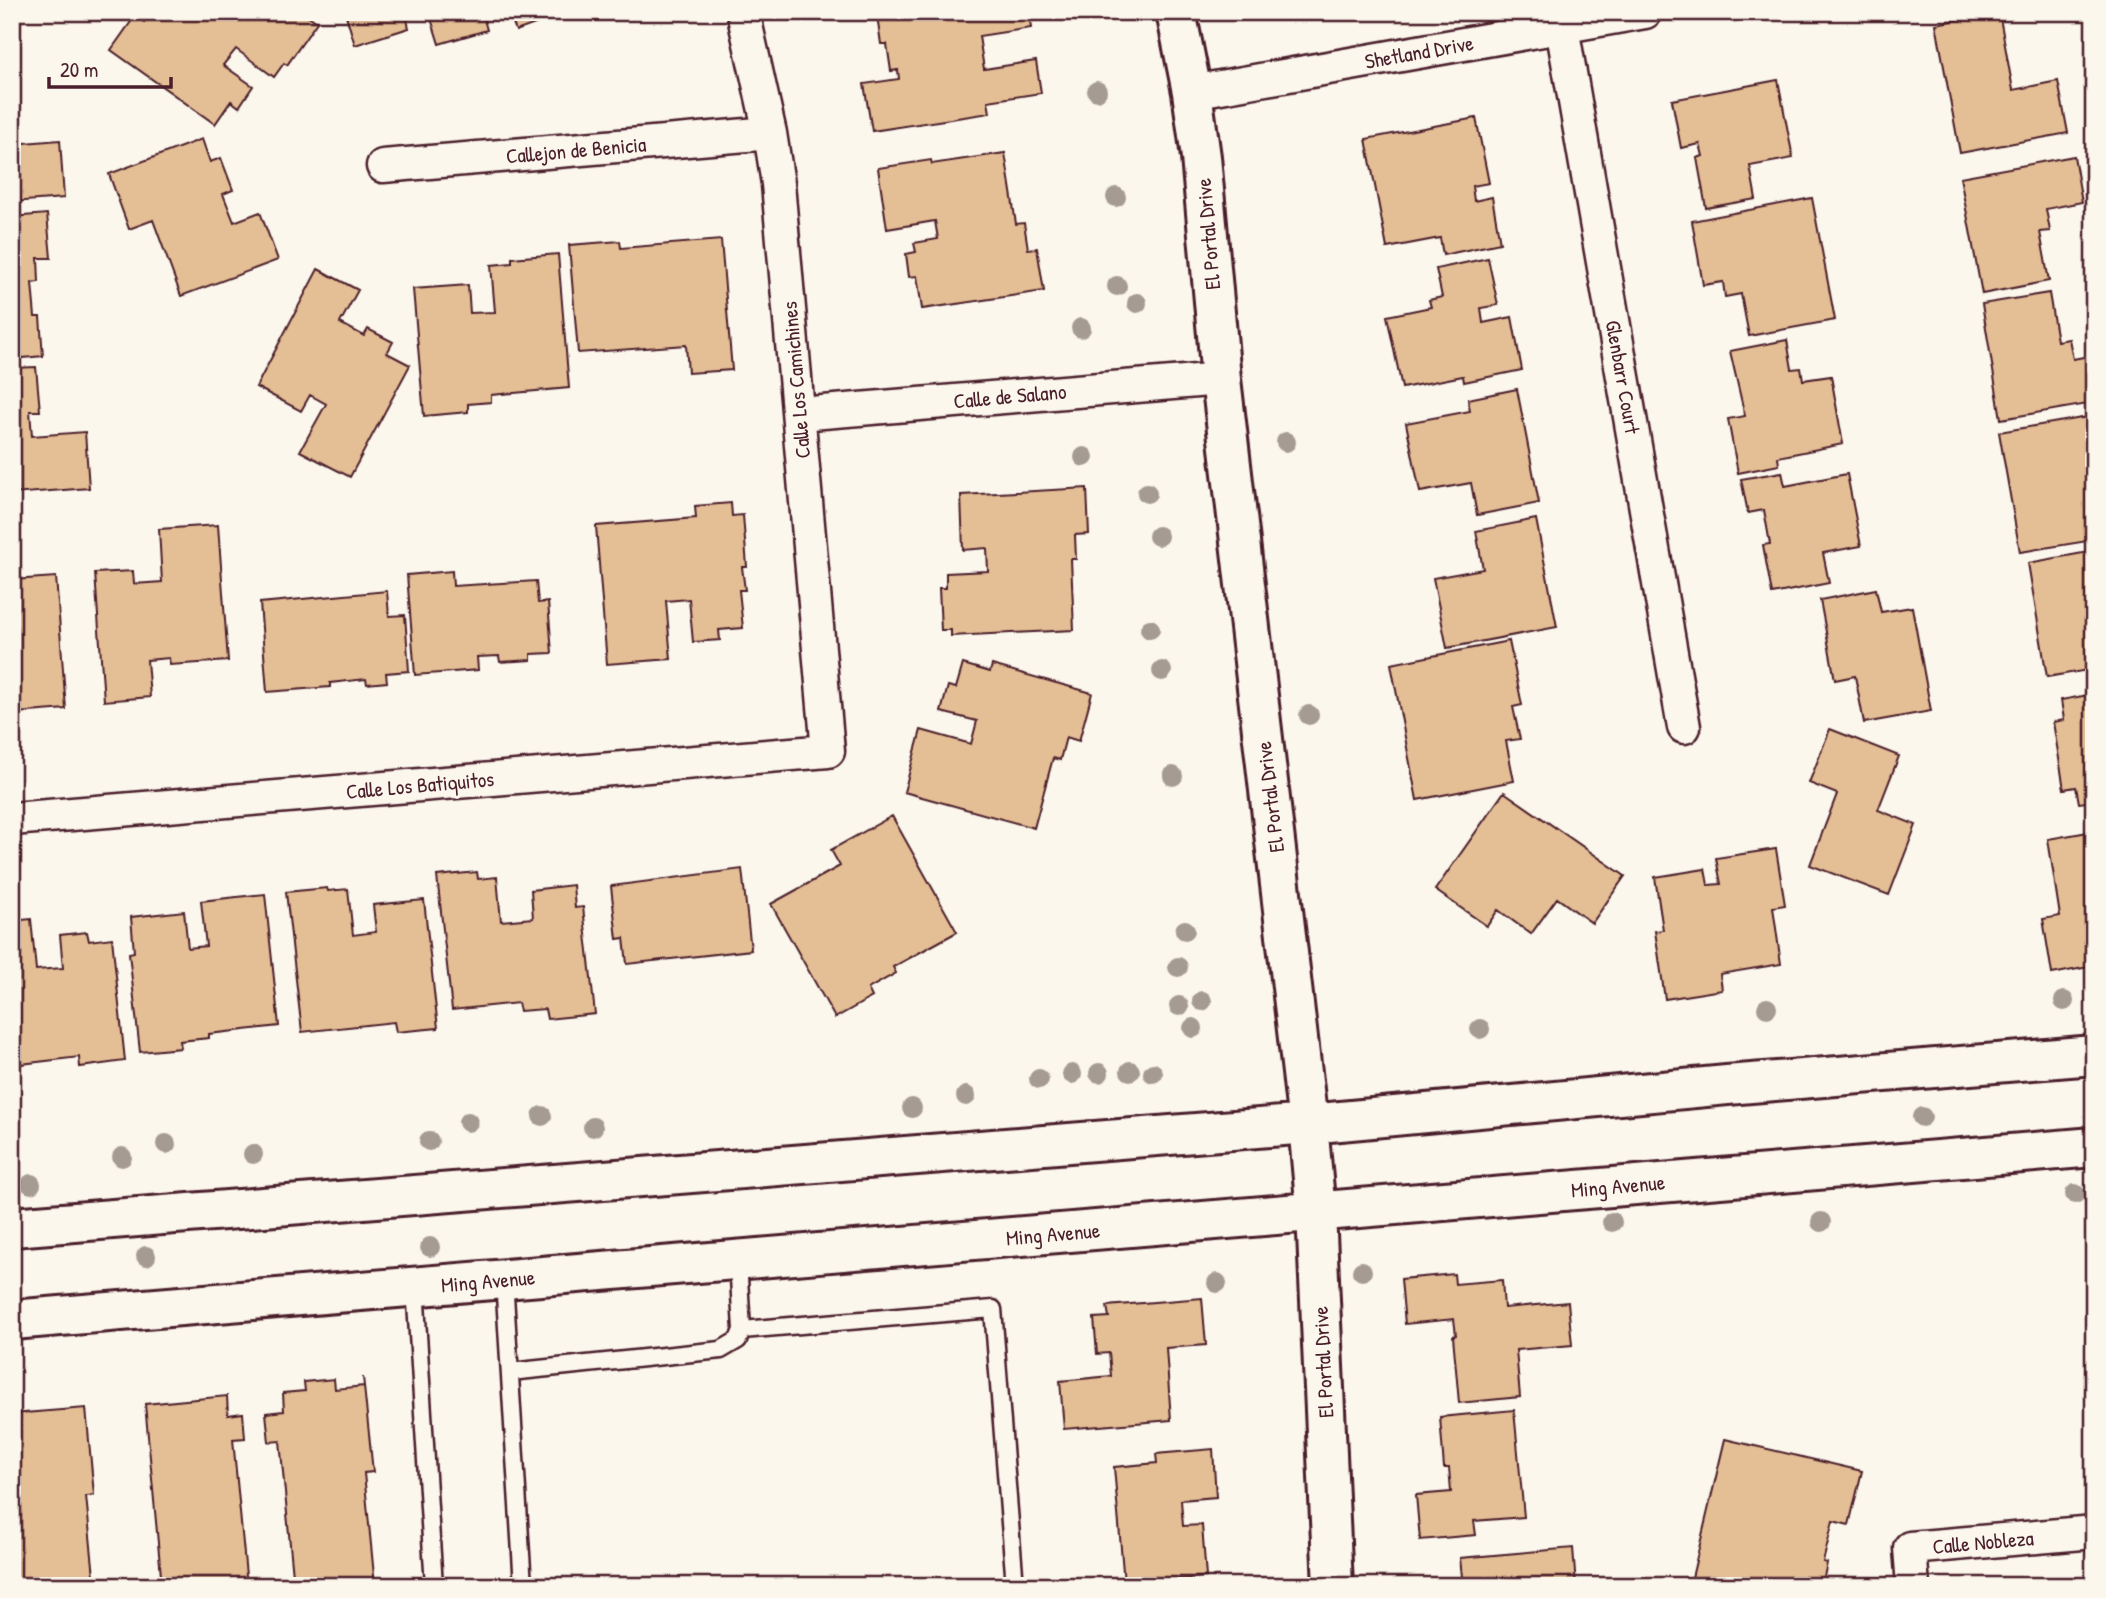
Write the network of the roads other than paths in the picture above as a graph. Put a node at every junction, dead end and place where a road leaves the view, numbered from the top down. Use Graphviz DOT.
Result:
graph roads {
  1 [pos="743,12"];
  2 [pos="1176,12"];
  3 [pos="1645,12"];
  4 [pos="1562,27"];
  5 [pos="1192,92"];
  6 [pos="770,133"];
  7 [pos="383,166"];
  8 [pos="1221,379"];
  9 [pos="799,414"];
  10 [pos="1684,727"];
  11 [pos="828,751"];
  12 [pos="12,819"];
  13 [pos="2094,1055"];
  14 [pos="1308,1124"];
  15 [pos="2094,1147"];
  16 [pos="1316,1212"];
  17 [pos="12,1227"];
  18 [pos="738,1260"];
  19 [pos="505,1279"];
  20 [pos="415,1287"];
  21 [pos="12,1320"];
  22 [pos="742,1330"];
  23 [pos="510,1372"];
  24 [pos="2094,1532"];
  25 [pos="434,1586"];
  26 [pos="523,1586"];
  27 [pos="1015,1586"];
  28 [pos="1333,1586"];
  29 [pos="1913,1586"];
  1 -- 6 [label="street, Calle Los Camichines"];
  2 -- 5 [label="main road, El Portal Drive"];
  3 -- 4 [label="street, Shetland Drive"];
  4 -- 5 [label="street, Shetland Drive"];
  4 -- 10 [label="street, Glenbarr Court"];
  5 -- 8 [label="main road, El Portal Drive"];
  6 -- 7 [label="street, Callejon de Benicia"];
  6 -- 9 [label="street, Calle Los Camichines"];
  8 -- 9 [label="street, Calle de Salano"];
  8 -- 14 [label="main road, El Portal Drive"];
  9 -- 11 [label="street, Calle Los Camichines"];
  11 -- 12 [label="street, Calle Los Batiquitos"];
  13 -- 14 [label="main road"];
  14 -- 16 [label="main road, El Portal Drive"];
  14 -- 17 [label="main road"];
  15 -- 16 [label="main road, Ming Avenue"];
  16 -- 18 [label="main road, Ming Avenue"];
  16 -- 28 [label="main road, El Portal Drive"];
  18 -- 19 [label="main road, Ming Avenue"];
  18 -- 22 [label="lane"];
  19 -- 20 [label="main road, Ming Avenue"];
  19 -- 23 [label="lane"];
  20 -- 21 [label="main road, Ming Avenue"];
  20 -- 25 [label="lane"];
  22 -- 23 [label="lane"];
  22 -- 27 [label="lane"];
  23 -- 26 [label="lane"];
  24 -- 29 [label="street, Calle Nobleza"];
}
